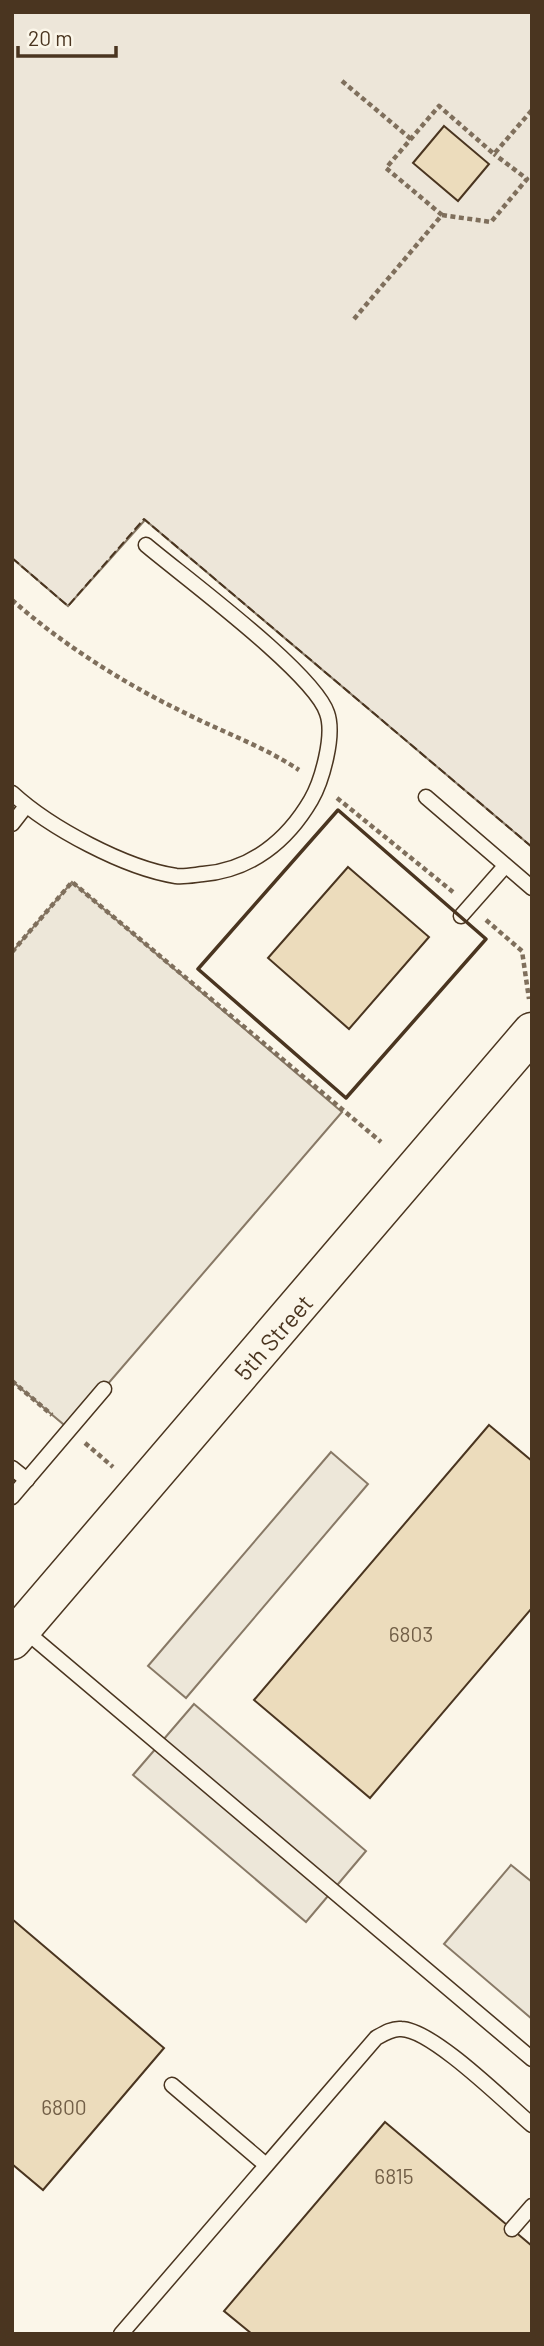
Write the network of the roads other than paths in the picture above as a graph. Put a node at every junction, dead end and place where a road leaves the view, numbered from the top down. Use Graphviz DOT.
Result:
graph roads {
  1 [pos="146,545"];
  2 [pos="12,793"];
  3 [pos="426,797"];
  4 [pos="26,806"];
  5 [pos="12,824"];
  6 [pos="505,866"];
  7 [pos="532,888"];
  8 [pos="461,916"];
  9 [pos="532,1032"];
  10 [pos="104,1389"];
  11 [pos="12,1468"];
  12 [pos="27,1480"];
  13 [pos="12,1497"];
  14 [pos="17,1634"];
  15 [pos="532,2059"];
  16 [pos="172,2085"];
  17 [pos="532,2125"];
  18 [pos="266,2165"];
  19 [pos="532,2206"];
  20 [pos="512,2229"];
  21 [pos="121,2334"];
  1 -- 4 [label="lane"];
  2 -- 4 [label="lane"];
  3 -- 6 [label="lane"];
  4 -- 5 [label="lane"];
  6 -- 7 [label="lane"];
  6 -- 8 [label="lane"];
  9 -- 14 [label="street, 5th Street"];
  10 -- 12 [label="lane"];
  11 -- 12 [label="lane"];
  12 -- 13 [label="lane"];
  14 -- 15 [label="lane"];
  16 -- 18 [label="lane"];
  17 -- 18 [label="lane"];
  18 -- 21 [label="lane"];
  19 -- 20 [label="lane"];
}
